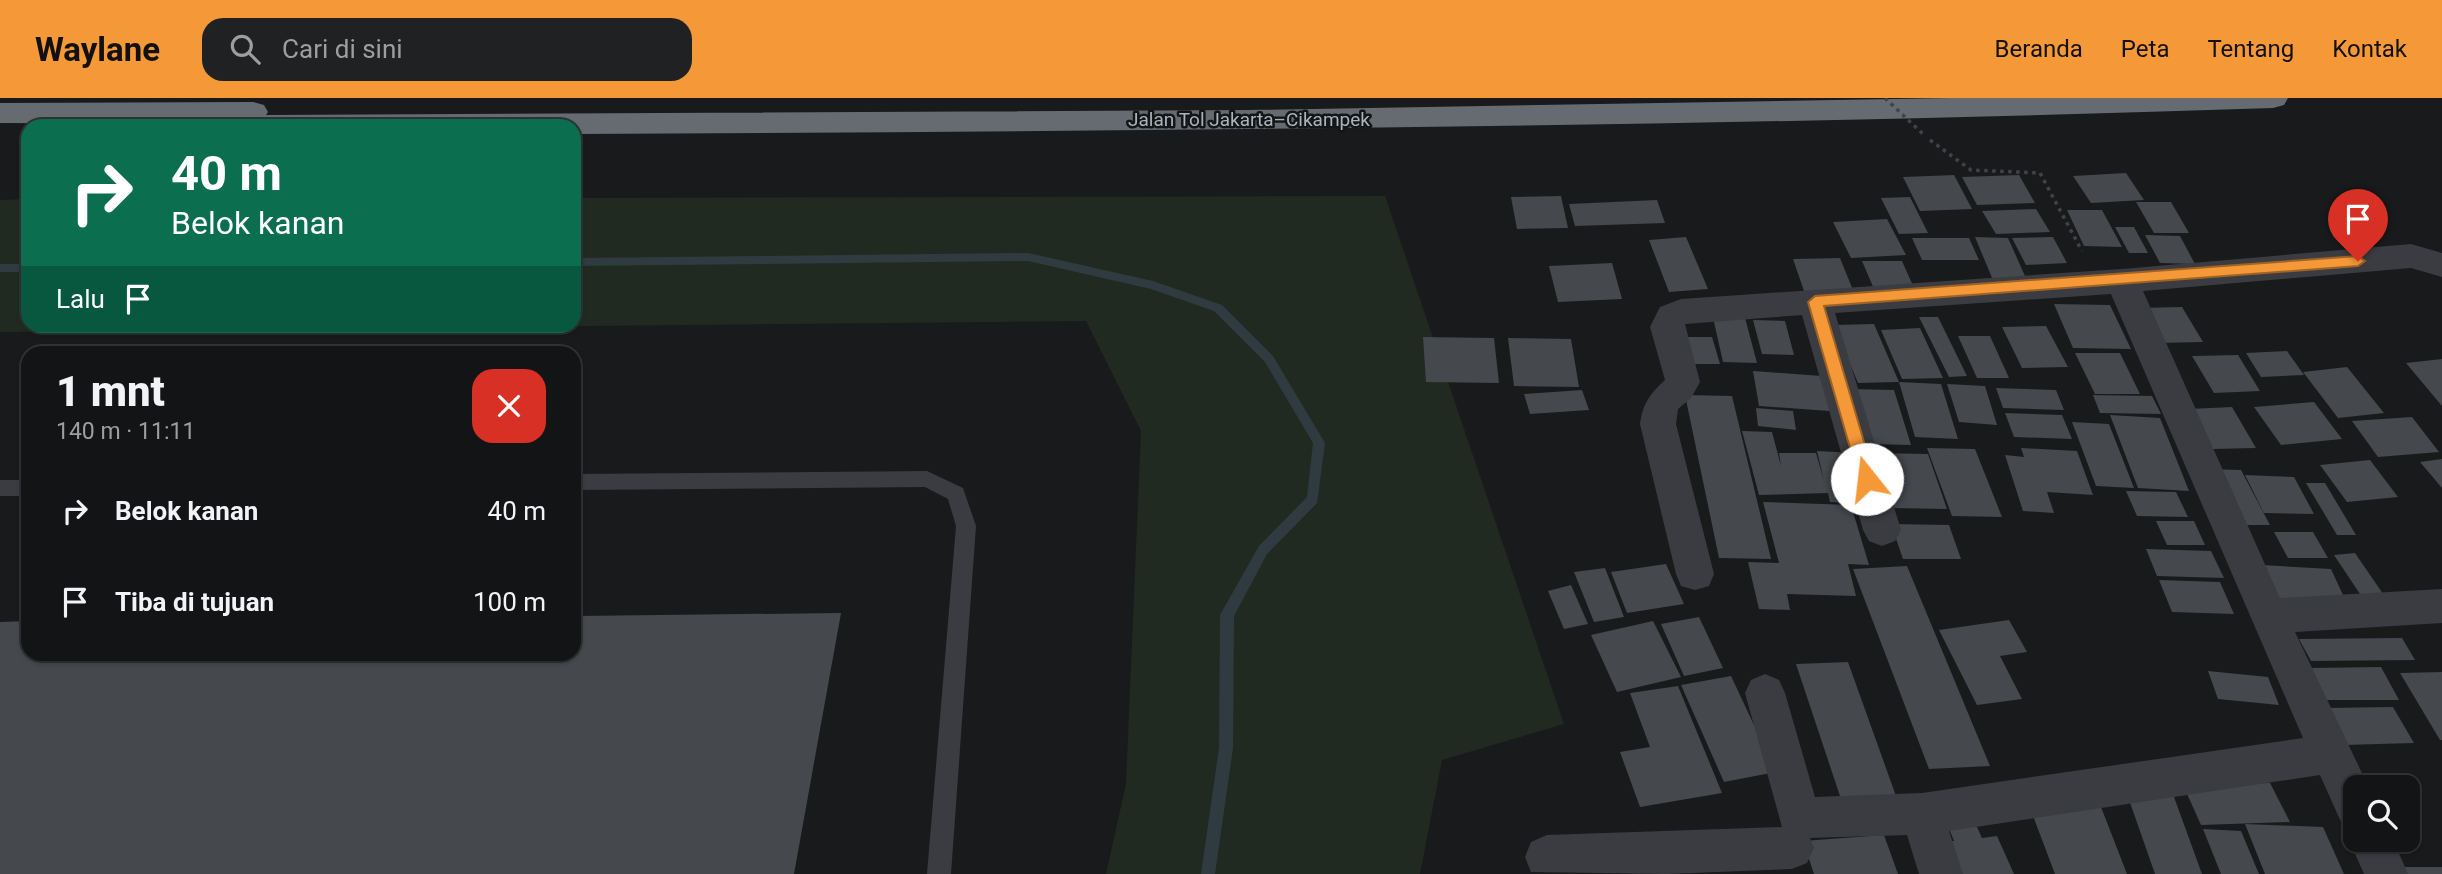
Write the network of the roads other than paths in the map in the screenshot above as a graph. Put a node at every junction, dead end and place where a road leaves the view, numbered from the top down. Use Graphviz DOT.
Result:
graph roads {
  1 [pos="1095,98"];
  2 [pos="2273,98"];
  3 [pos="0,113"];
  4 [pos="581,124"];
  5 [pos="21,127"];
  6 [pos="0,128"];
  7 [pos="2442,265"];
  8 [pos="2110,281"];
  9 [pos="1815,302"];
  10 [pos="581,482"];
  11 [pos="0,488"];
  12 [pos="21,488"];
  13 [pos="1882,530"];
  14 [pos="1695,574"];
  15 [pos="2442,606"];
  16 [pos="2268,616"];
  17 [pos="1765,693"];
  18 [pos="2331,754"];
  19 [pos="2343,779"];
  20 [pos="1922,814"];
  21 [pos="1796,847"];
  22 [pos="2376,852"];
  23 [pos="1547,857"];
  24 [pos="939,874"];
  25 [pos="1941,874"];
  26 [pos="2386,874"];
  1 -- 3 [label="highway"];
  2 -- 4 [label="highway, Jalan Tol Jakarta–Cikampek"];
  5 -- 6 [label="highway"];
  7 -- 8 [label="street"];
  8 -- 9 [label="street"];
  8 -- 16 [label="street"];
  9 -- 13 [label="street"];
  9 -- 14 [label="street"];
  10 -- 24 [label="lane"];
  11 -- 12 [label="lane"];
  15 -- 16 [label="street"];
  16 -- 18 [label="street"];
  17 -- 21 [label="street"];
  18 -- 19 [label="street"];
  18 -- 20 [label="street"];
  20 -- 21 [label="street"];
  20 -- 25 [label="street"];
  21 -- 23 [label="street"];
  22 -- 26 [label="street"];
}
